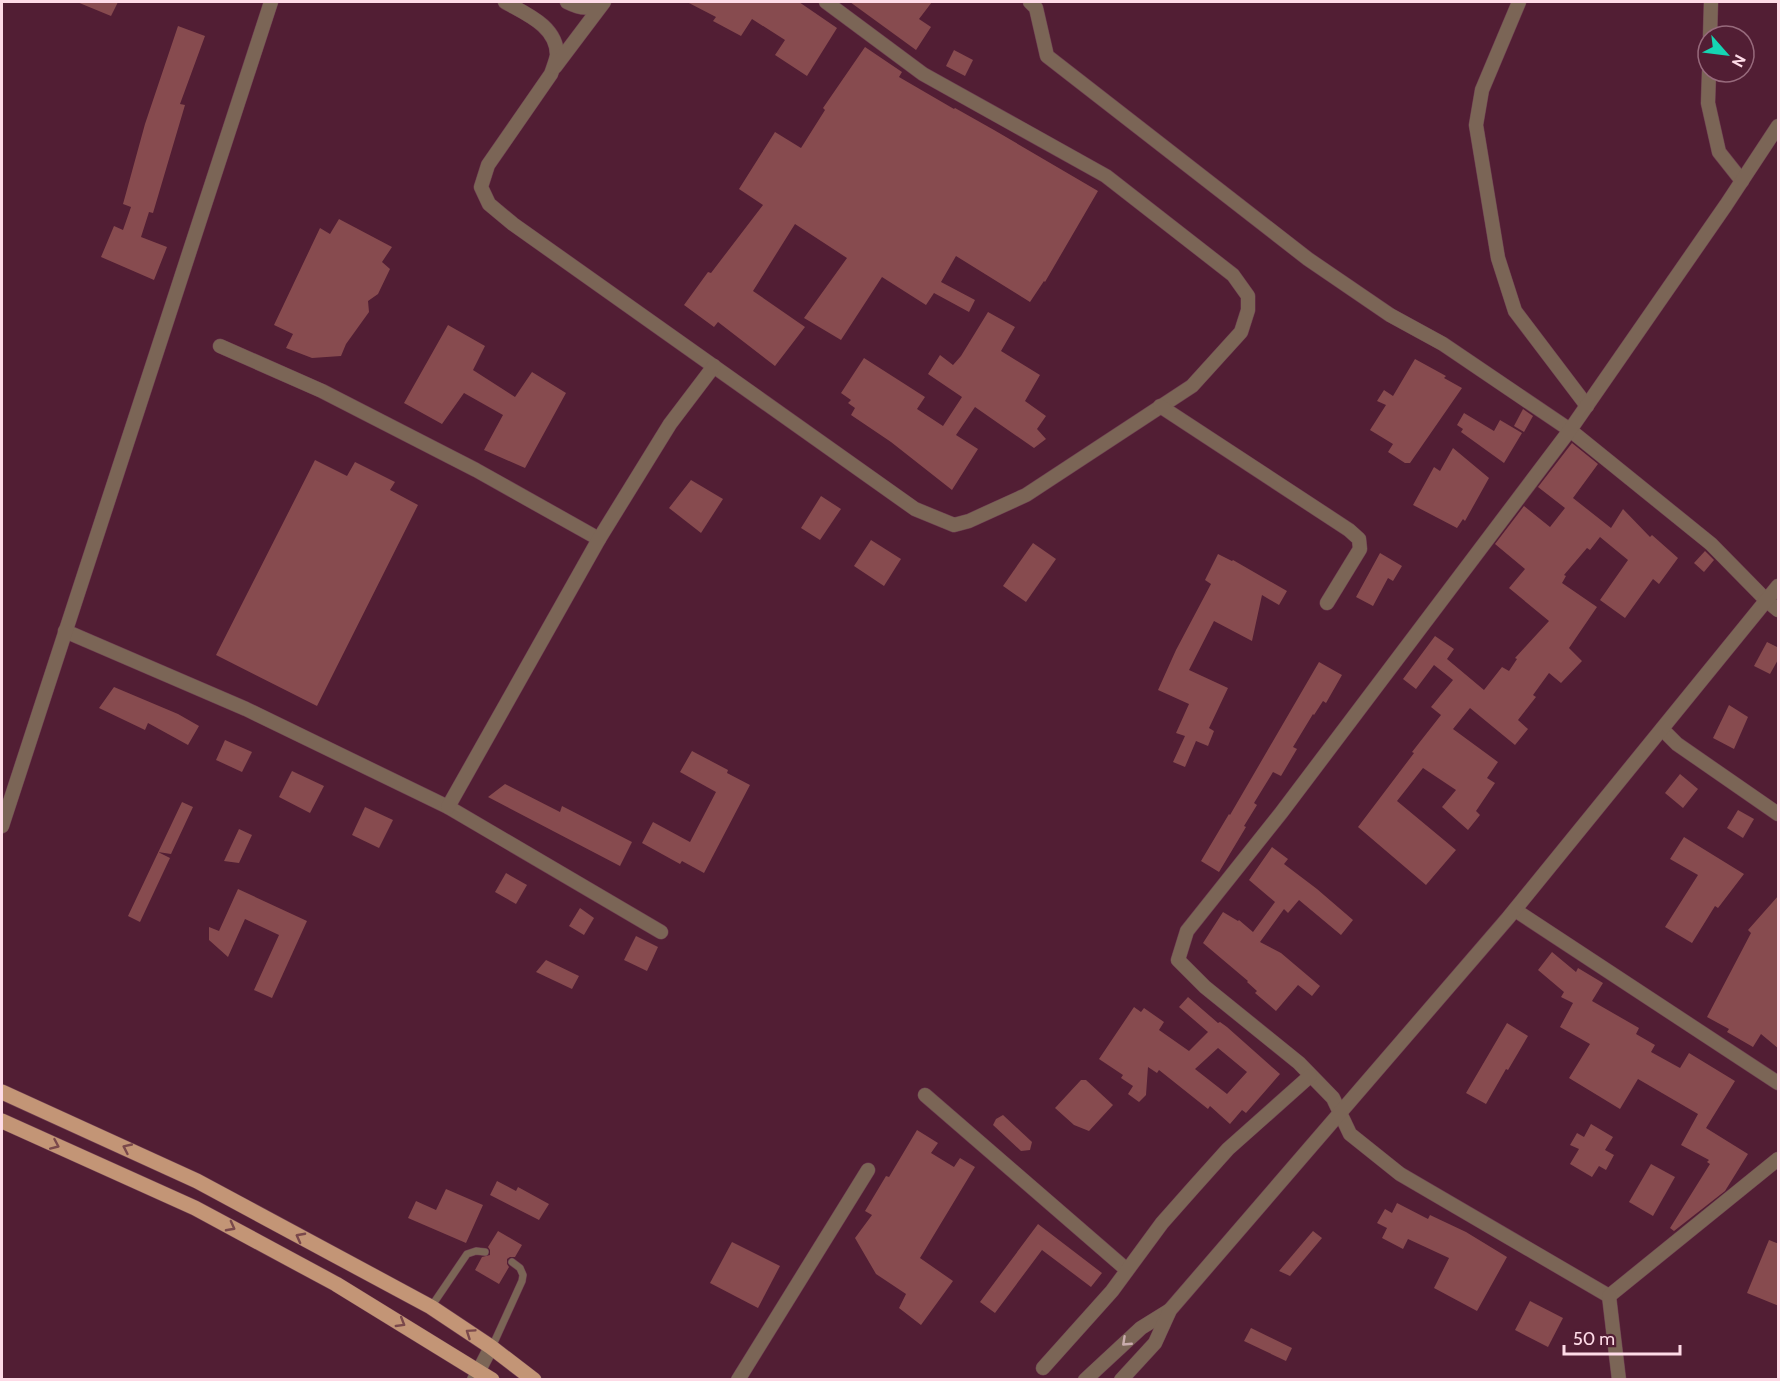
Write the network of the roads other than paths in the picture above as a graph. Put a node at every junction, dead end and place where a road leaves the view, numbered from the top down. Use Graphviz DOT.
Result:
graph roads {
  1 [pos="271,2"];
  2 [pos="505,2"];
  3 [pos="567,2"];
  4 [pos="604,2"];
  5 [pos="826,2"];
  6 [pos="1030,2"];
  7 [pos="1519,2"];
  8 [pos="1711,2"];
  9 [pos="1710,24"];
  10 [pos="551,74"];
  11 [pos="1709,84"];
  12 [pos="1779,126"];
  13 [pos="1742,181"];
  14 [pos="220,346"];
  15 [pos="714,366"];
  16 [pos="1160,406"];
  17 [pos="1587,406"];
  18 [pos="1570,430"];
  19 [pos="599,539"];
  20 [pos="1779,586"];
  21 [pos="1767,600"];
  22 [pos="1327,603"];
  23 [pos="1779,610"];
  24 [pos="65,631"];
  25 [pos="1662,729"];
  26 [pos="448,807"];
  27 [pos="1779,814"];
  28 [pos="2,826"];
  29 [pos="1515,910"];
  30 [pos="661,932"];
  31 [pos="1310,1076"];
  32 [pos="1779,1083"];
  33 [pos="2,1092"];
  34 [pos="925,1095"];
  35 [pos="1341,1114"];
  36 [pos="2,1120"];
  37 [pos="1779,1159"];
  38 [pos="868,1170"];
  39 [pos="486,1252"];
  40 [pos="512,1262"];
  41 [pos="1127,1270"];
  42 [pos="1610,1296"];
  43 [pos="431,1307"];
  44 [pos="1170,1310"];
  45 [pos="491,1347"];
  46 [pos="1044,1368"];
  47 [pos="476,1375"];
  48 [pos="492,1380"];
  49 [pos="534,1380"];
  50 [pos="738,1380"];
  51 [pos="1085,1380"];
  52 [pos="1121,1380"];
  53 [pos="1619,1380"];
  1 -- 24 [label="street"];
  2 -- 10 [label="street"];
  3 -- 4 [label="street"];
  4 -- 10 [label="street"];
  5 -- 16 [label="street"];
  6 -- 18 [label="street"];
  7 -- 17 [label="street"];
  8 -- 9 [label="street"];
  10 -- 15 [label="street"];
  11 -- 13 [label="street"];
  12 -- 13 [label="street"];
  13 -- 17 [label="street"];
  14 -- 19 [label="street"];
  15 -- 16 [label="street"];
  15 -- 19 [label="street"];
  16 -- 22 [label="street"];
  17 -- 18 [label="street"];
  18 -- 21 [label="street"];
  18 -- 31 [label="street"];
  19 -- 26 [label="street"];
  20 -- 21 [label="street"];
  21 -- 23 [label="street"];
  21 -- 25 [label="street"];
  24 -- 26 [label="street"];
  24 -- 28 [label="street"];
  25 -- 27 [label="street"];
  25 -- 29 [label="street"];
  26 -- 30 [label="street"];
  29 -- 32 [label="street"];
  29 -- 35 [label="street"];
  31 -- 35 [label="street"];
  31 -- 41 [label="street"];
  43 -- 33 [label="main road, one-way"];
  34 -- 41 [label="street"];
  35 -- 42 [label="street"];
  35 -- 44 [label="street"];
  36 -- 47 [label="main road, one-way"];
  37 -- 42 [label="street"];
  38 -- 50 [label="street"];
  39 -- 43 [label="lane"];
  40 -- 45 [label="lane"];
  41 -- 46 [label="street"];
  42 -- 53 [label="street"];
  45 -- 43 [label="main road, one-way"];
  44 -- 51 [label="street, one-way"];
  44 -- 52 [label="street"];
  45 -- 47 [label="street"];
  45 -- 49 [label="main road"];
  47 -- 48 [label="main road"];
}
